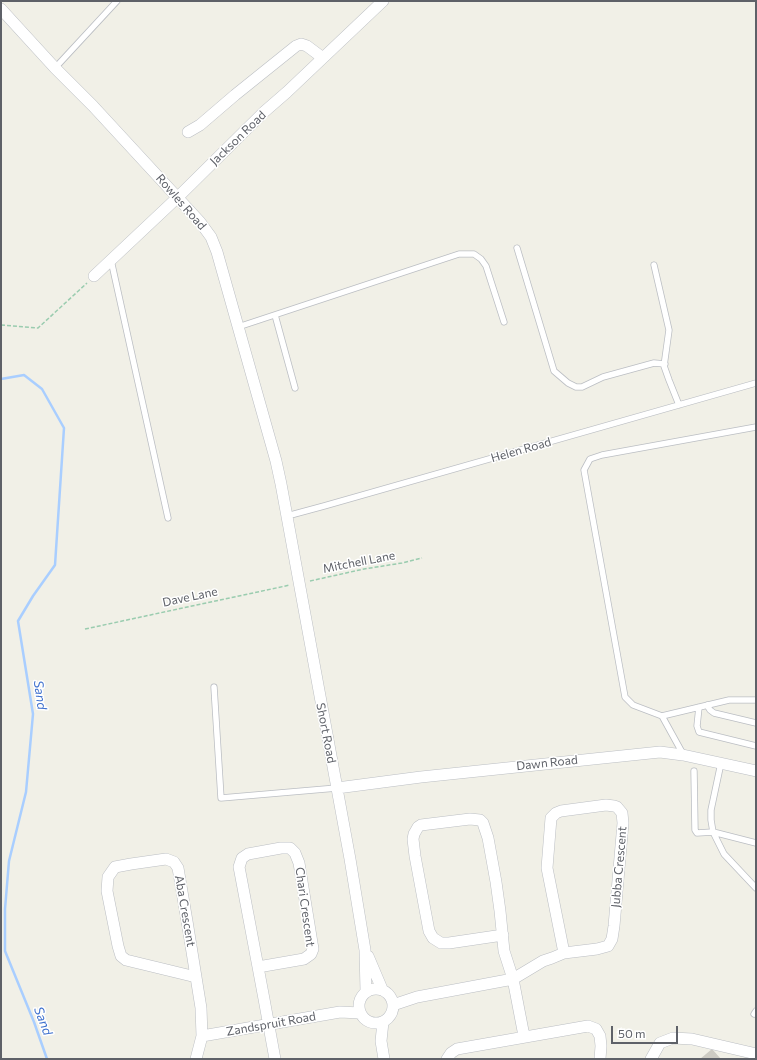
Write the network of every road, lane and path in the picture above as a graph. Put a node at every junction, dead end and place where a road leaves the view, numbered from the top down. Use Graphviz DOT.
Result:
graph roads {
  1 [pos="117,1"];
  2 [pos="383,1"];
  3 [pos="1,9"];
  4 [pos="323,58"];
  5 [pos="55,68"];
  6 [pos="188,132"];
  7 [pos="178,197"];
  8 [pos="517,248"];
  9 [pos="111,260"];
  10 [pos="654,265"];
  11 [pos="94,276"];
  12 [pos="275,315"];
  13 [pos="504,322"];
  14 [pos="1,325"];
  15 [pos="238,327"];
  16 [pos="665,364"];
  17 [pos="756,383"];
  18 [pos="295,388"];
  19 [pos="679,405"];
  20 [pos="756,427"];
  21 [pos="287,516"];
  22 [pos="168,518"];
  23 [pos="422,558"];
  24 [pos="299,584"];
  25 [pos="85,629"];
  26 [pos="214,687"];
  27 [pos="756,700"];
  28 [pos="707,705"];
  29 [pos="699,707"];
  30 [pos="662,716"];
  31 [pos="756,723"];
  32 [pos="756,746"];
  33 [pos="683,755"];
  34 [pos="721,763"];
  35 [pos="694,771"];
  36 [pos="756,771"];
  37 [pos="337,788"];
  38 [pos="713,832"];
  39 [pos="756,842"];
  40 [pos="756,888"];
  41 [pos="503,935"];
  42 [pos="365,950"];
  43 [pos="564,954"];
  44 [pos="258,967"];
  45 [pos="196,977"];
  46 [pos="513,979"];
  47 [pos="366,991"];
  48 [pos="388,997"];
  49 [pos="359,1001"];
  50 [pos="340,1012"];
  51 [pos="360,1013"];
  52 [pos="377,1022"];
  53 [pos="269,1024"];
  54 [pos="202,1036"];
  55 [pos="524,1036"];
  56 [pos="756,1054"];
  57 [pos="196,1059"];
  58 [pos="275,1059"];
  59 [pos="384,1059"];
  60 [pos="447,1059"];
  61 [pos="600,1059"];
  62 [pos="651,1059"];
  1 -- 5 [label="lane"];
  2 -- 4 [label="street, Jackson Road"];
  3 -- 5 [label="street, Rowles Road"];
  4 -- 6 [label="street"];
  4 -- 7 [label="street, Jackson Road"];
  5 -- 7 [label="street, Rowles Road"];
  7 -- 9 [label="street, Jackson Road"];
  7 -- 15 [label="street, Rowles Road"];
  8 -- 16 [label="lane"];
  9 -- 11 [label="street, Jackson Road"];
  9 -- 22 [label="lane"];
  10 -- 16 [label="lane"];
  11 -- 14 [label="path"];
  12 -- 13 [label="lane"];
  12 -- 15 [label="lane"];
  12 -- 18 [label="lane"];
  15 -- 21 [label="street, Rowles Road"];
  16 -- 19 [label="lane"];
  17 -- 19 [label="lane, Helen Road"];
  19 -- 21 [label="lane, Helen Road"];
  20 -- 30 [label="lane"];
  21 -- 24 [label="street, Short Road"];
  23 -- 24 [label="path, Mitchell Lane"];
  24 -- 25 [label="path, Dave Lane"];
  24 -- 37 [label="street, Short Road"];
  26 -- 37 [label="lane"];
  27 -- 28 [label="lane"];
  28 -- 29 [label="lane"];
  28 -- 31 [label="lane"];
  29 -- 30 [label="lane"];
  29 -- 32 [label="lane"];
  30 -- 33 [label="lane"];
  33 -- 34 [label="street, Dawn Road"];
  33 -- 37 [label="street, Dawn Road"];
  34 -- 36 [label="street, Dawn Road"];
  34 -- 38 [label="lane"];
  35 -- 38 [label="lane"];
  37 -- 42 [label="street, Short Road"];
  38 -- 39 [label="lane"];
  38 -- 40 [label="lane"];
  41 -- 41 [label="street"];
  41 -- 46 [label="street"];
  42 -- 47 [label="street, Short Road"];
  42 -- 48 [label="street, Short Road"];
  43 -- 43 [label="street, Jubba Crescent"];
  43 -- 46 [label="street, Jubba Crescent"];
  44 -- 44 [label="street, Chari Crescent"];
  44 -- 53 [label="street, Chari Crescent"];
  45 -- 45 [label="street, Aba Crescent"];
  45 -- 54 [label="street, Aba Crescent"];
  46 -- 48 [label="street, Jubba Crescent"];
  46 -- 55 [label="street"];
  47 -- 48 [label="street"];
  47 -- 49 [label="street"];
  48 -- 52 [label="street"];
  49 -- 50 [label="street, Zandspruit Road"];
  49 -- 51 [label="street"];
  50 -- 51 [label="street, Zandspruit Road"];
  50 -- 53 [label="street, Zandspruit Road"];
  51 -- 52 [label="street"];
  52 -- 59 [label="street"];
  53 -- 54 [label="street, Zandspruit Road"];
  53 -- 58 [label="street, Chari Crescent"];
  54 -- 57 [label="street, Aba Crescent"];
  55 -- 60 [label="street"];
  55 -- 61 [label="street"];
  56 -- 62 [label="street"];
}
